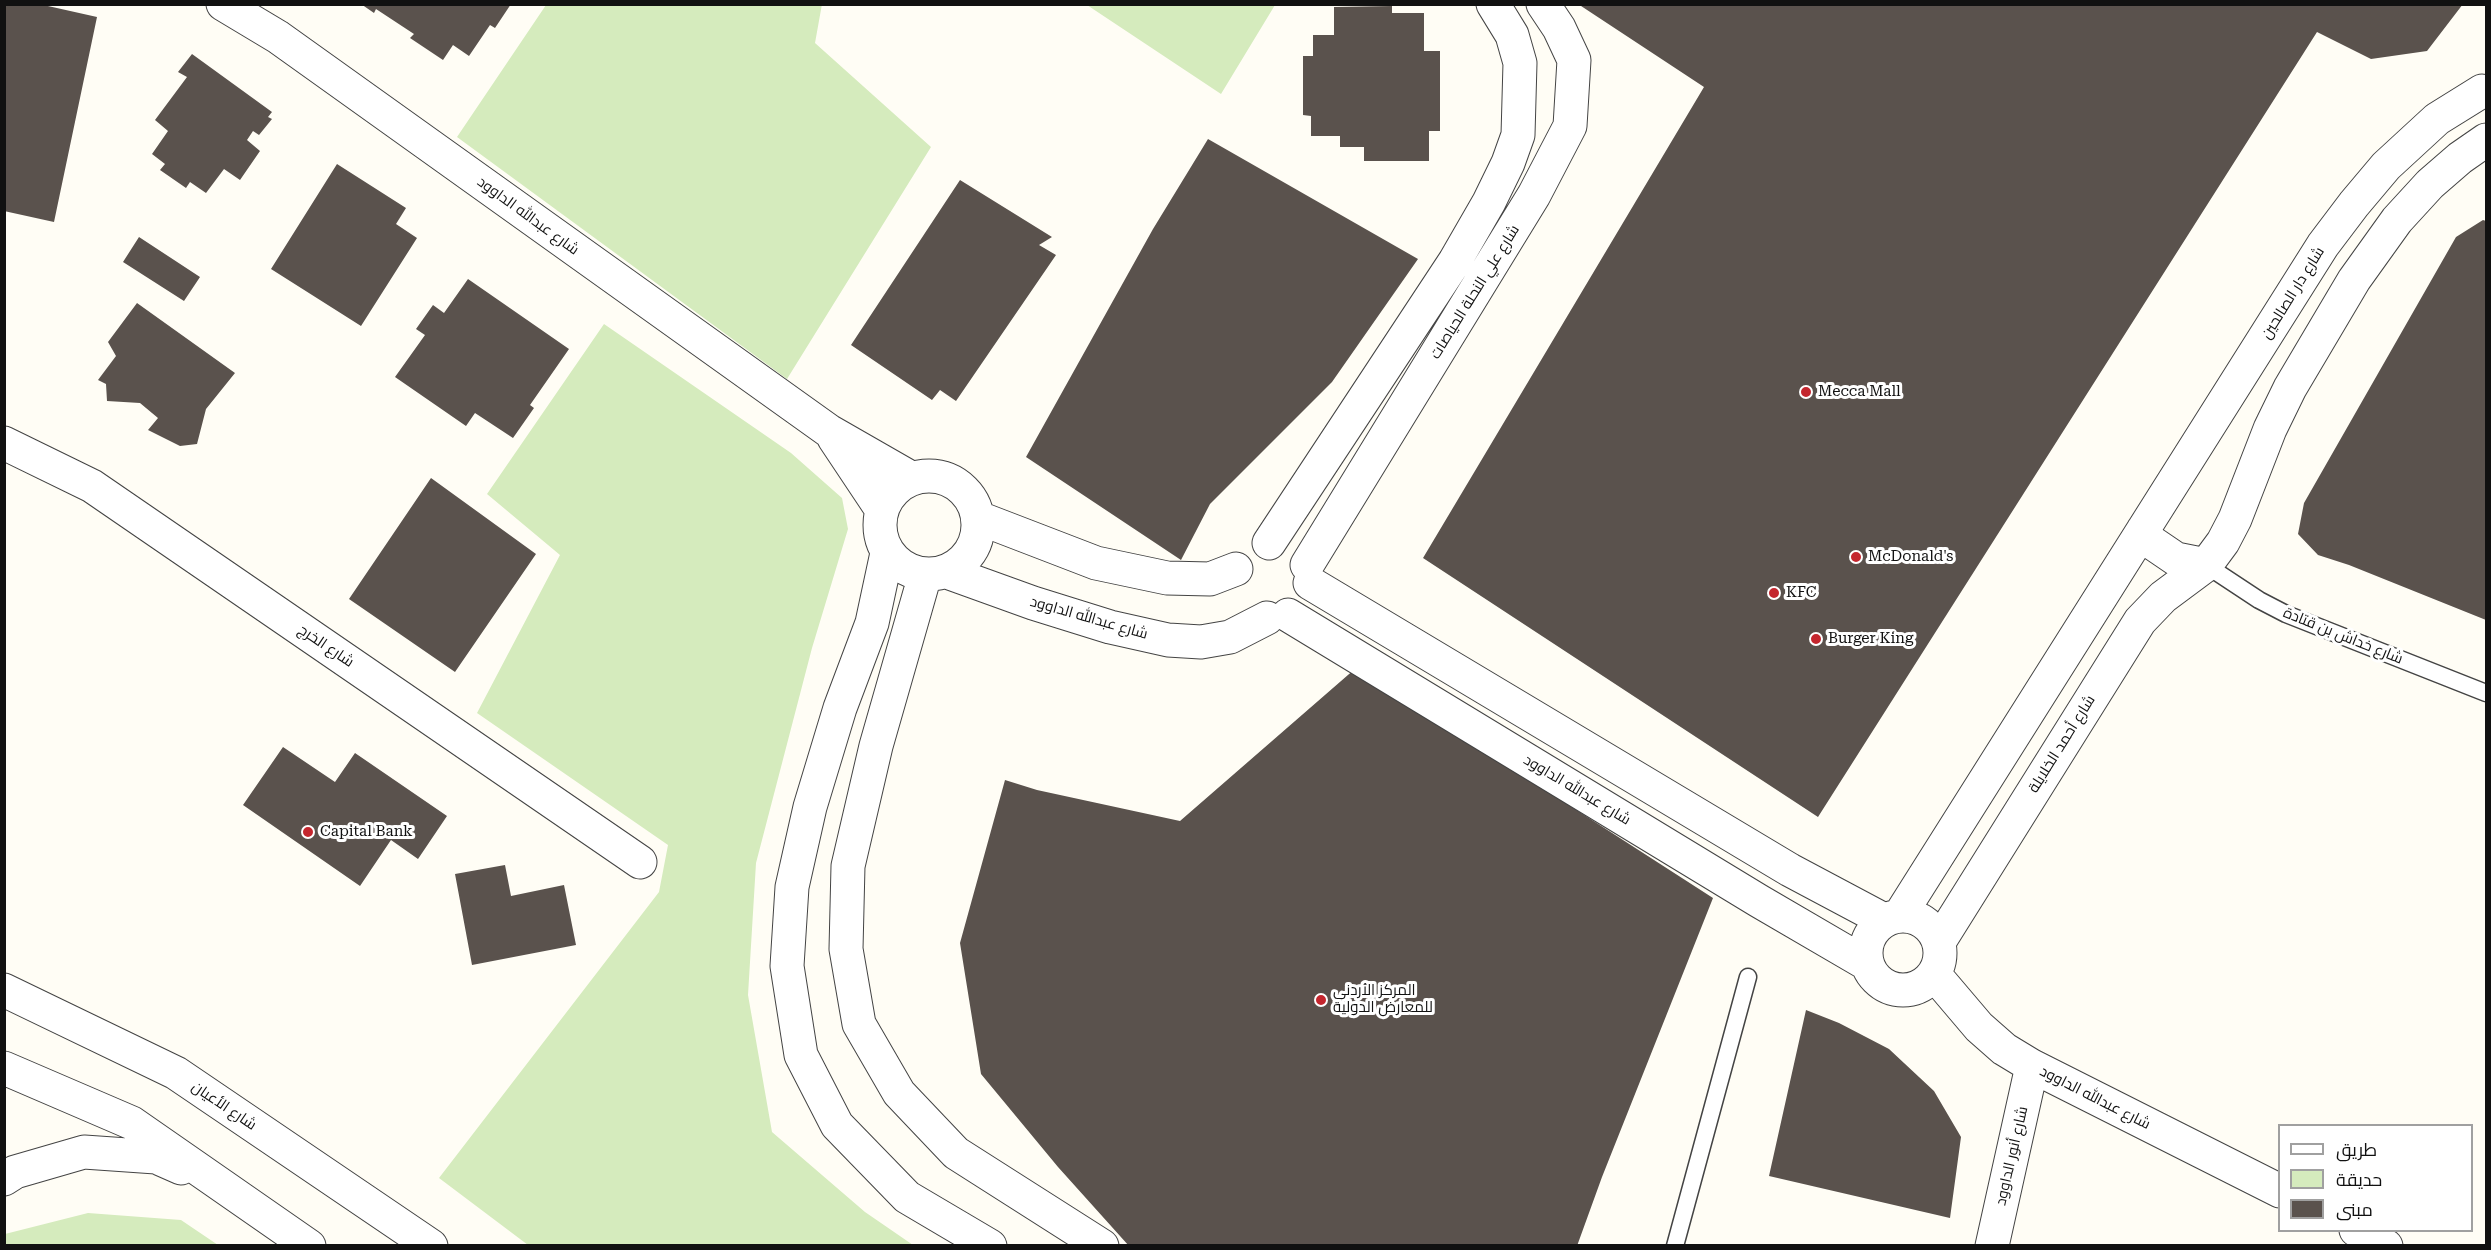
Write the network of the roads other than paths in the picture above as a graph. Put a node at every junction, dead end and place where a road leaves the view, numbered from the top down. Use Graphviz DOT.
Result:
graph roads {
  1 [pos="224,4"];
  2 [pos="1493,4"];
  3 [pos="1543,4"];
  4 [pos="1574,60"];
  5 [pos="1520,63"];
  6 [pos="2485,93"];
  7 [pos="2487,140"];
  8 [pos="829,431"];
  9 [pos="4,442"];
  10 [pos="911,478"];
  11 [pos="882,510"];
  12 [pos="979,518"];
  13 [pos="2143,530"];
  14 [pos="1269,543"];
  15 [pos="887,553"];
  16 [pos="2206,565"];
  17 [pos="1236,569"];
  18 [pos="936,574"];
  19 [pos="1308,574"];
  20 [pos="1278,616"];
  21 [pos="2487,693"];
  22 [pos="640,862"];
  23 [pos="1892,917"];
  24 [pos="1939,942"];
  25 [pos="1867,964"];
  26 [pos="1934,974"];
  27 [pos="1748,977"];
  28 [pos="4,990"];
  29 [pos="2032,1066"];
  30 [pos="4,1068"];
  31 [pos="4,1179"];
  32 [pos="222,1187"];
  33 [pos="2278,1190"];
  34 [pos="2360,1232"];
  35 [pos="309,1245"];
  36 [pos="431,1245"];
  37 [pos="990,1245"];
  38 [pos="1102,1245"];
  39 [pos="1675,1245"];
  40 [pos="1992,1245"];
  41 [pos="2386,1245"];
  1 -- 8 [label="street, شارع عبدالله الداوود"];
  2 -- 5 [label="street"];
  3 -- 4 [label="street, شارع علي النحلة الحياصات"];
  4 -- 5 [label="street"];
  4 -- 19 [label="street, شارع علي النحلة الحياصات"];
  5 -- 14 [label="street"];
  6 -- 13 [label="street, شارع دار الصالحين"];
  7 -- 16 [label="street"];
  8 -- 10 [label="street, شارع عبدالله الداوود"];
  8 -- 11 [label="street, شارع عبدالله الداوود"];
  9 -- 22 [label="street, شارع الخرج"];
  10 -- 11 [label="street"];
  10 -- 12 [label="street"];
  11 -- 15 [label="street"];
  12 -- 17 [label="street"];
  12 -- 18 [label="street"];
  13 -- 16 [label="street"];
  13 -- 23 [label="street"];
  14 -- 17 [label="street"];
  14 -- 19 [label="street"];
  15 -- 18 [label="street"];
  15 -- 37 [label="street"];
  16 -- 21 [label="lane, شارع خداش بن قتادة"];
  16 -- 24 [label="street, شارع أحمد الخلايلة"];
  17 -- 20 [label="street"];
  18 -- 20 [label="street, شارع عبدالله الداوود"];
  18 -- 38 [label="street"];
  19 -- 20 [label="street"];
  19 -- 23 [label="street"];
  20 -- 25 [label="street, شارع عبدالله الداوود"];
  23 -- 24 [label="street"];
  23 -- 25 [label="street"];
  24 -- 26 [label="street"];
  25 -- 26 [label="street"];
  26 -- 29 [label="street, شارع عبدالله الداوود"];
  27 -- 39 [label="lane"];
  28 -- 36 [label="street, شارع الأعيان"];
  29 -- 33 [label="street, شارع عبدالله الداوود"];
  29 -- 40 [label="street, شارع أنور الداوود"];
  30 -- 32 [label="street"];
  31 -- 32 [label="street"];
  32 -- 35 [label="street"];
  34 -- 41 [label="street"];
}
